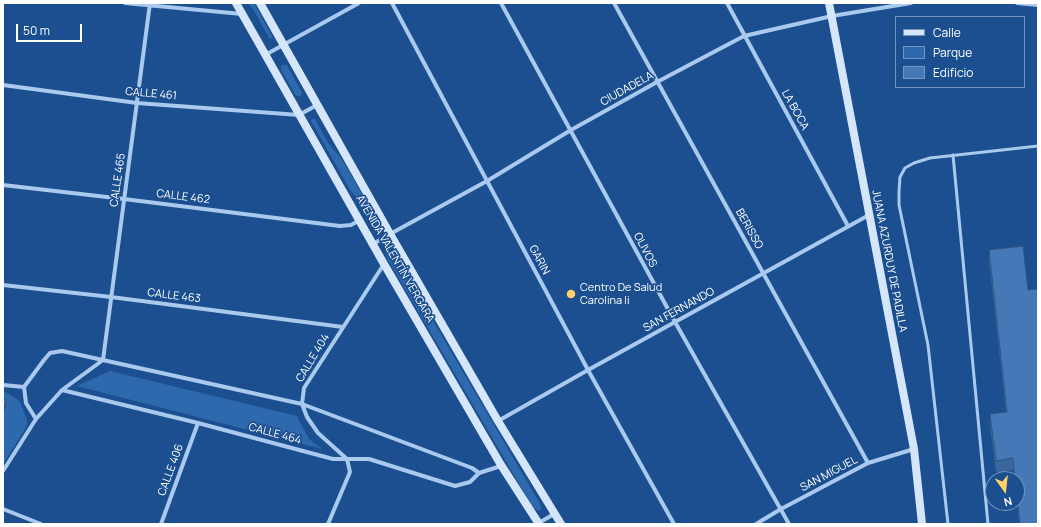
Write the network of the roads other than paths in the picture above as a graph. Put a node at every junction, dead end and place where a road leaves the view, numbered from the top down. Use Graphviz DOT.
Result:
graph roads {
  1 [pos="124,3"];
  2 [pos="236,3"];
  3 [pos="260,3"];
  4 [pos="359,3"];
  5 [pos="392,3"];
  6 [pos="501,3"];
  7 [pos="614,3"];
  8 [pos="727,3"];
  9 [pos="829,3"];
  10 [pos="911,3"];
  11 [pos="1017,3"];
  12 [pos="150,4"];
  13 [pos="1038,5"];
  14 [pos="242,14"];
  15 [pos="832,16"];
  16 [pos="744,36"];
  17 [pos="283,46"];
  18 [pos="265,56"];
  19 [pos="657,82"];
  20 [pos="3,85"];
  21 [pos="137,103"];
  22 [pos="317,105"];
  23 [pos="299,115"];
  24 [pos="571,130"];
  25 [pos="1038,146"];
  26 [pos="953,155"];
  27 [pos="487,181"];
  28 [pos="3,185"];
  29 [pos="124,199"];
  30 [pos="869,215"];
  31 [pos="360,220"];
  32 [pos="848,226"];
  33 [pos="390,234"];
  34 [pos="372,244"];
  35 [pos="384,264"];
  36 [pos="763,273"];
  37 [pos="3,285"];
  38 [pos="111,297"];
  39 [pos="675,322"];
  40 [pos="343,327"];
  41 [pos="103,360"];
  42 [pos="588,370"];
  43 [pos="3,385"];
  44 [pos="24,387"];
  45 [pos="62,390"];
  46 [pos="302,404"];
  47 [pos="36,419"];
  48 [pos="498,421"];
  49 [pos="198,423"];
  50 [pos="914,449"];
  51 [pos="347,459"];
  52 [pos="868,463"];
  53 [pos="502,465"];
  54 [pos="3,471"];
  55 [pos="479,473"];
  56 [pos="3,509"];
  57 [pos="781,509"];
  58 [pos="554,514"];
  59 [pos="41,524"];
  60 [pos="161,524"];
  61 [pos="328,524"];
  62 [pos="538,524"];
  63 [pos="561,524"];
  64 [pos="674,524"];
  65 [pos="756,524"];
  66 [pos="789,524"];
  67 [pos="922,524"];
  68 [pos="948,524"];
  69 [pos="988,524"];
  1 -- 12 [label="street"];
  2 -- 14 [label="street, AVENIDA VALENTÍN VERGARA"];
  3 -- 17 [label="street, AVENIDA VALENTÍN VERGARA"];
  4 -- 17 [label="street"];
  5 -- 27 [label="street, GARIN"];
  6 -- 24 [label="street, OLIVOS"];
  7 -- 19 [label="street, BERISSO"];
  8 -- 16 [label="street, LA BOCA"];
  9 -- 15 [label="street, JUANA AZURDUY DE PADILLA"];
  10 -- 15 [label="street, CIUDADELA"];
  11 -- 13 [label="street"];
  12 -- 14 [label="street"];
  12 -- 21 [label="street, CALLE 465"];
  14 -- 18 [label="street, AVENIDA VALENTÍN VERGARA"];
  15 -- 16 [label="street, CIUDADELA"];
  15 -- 30 [label="street, JUANA AZURDUY DE PADILLA"];
  16 -- 19 [label="street, CIUDADELA"];
  16 -- 32 [label="street, LA BOCA"];
  17 -- 18 [label="street"];
  17 -- 22 [label="street, AVENIDA VALENTÍN VERGARA"];
  18 -- 23 [label="street, AVENIDA VALENTÍN VERGARA"];
  19 -- 24 [label="street, CIUDADELA"];
  19 -- 36 [label="street, BERISSO"];
  20 -- 21 [label="street, CALLE 461"];
  21 -- 23 [label="street, CALLE 461"];
  21 -- 29 [label="street, CALLE 465"];
  22 -- 23 [label="street"];
  22 -- 33 [label="street, AVENIDA VALENTÍN VERGARA"];
  23 -- 31 [label="street, AVENIDA VALENTÍN VERGARA"];
  24 -- 27 [label="street, CIUDADELA"];
  24 -- 39 [label="street, OLIVOS"];
  25 -- 26 [label="lane"];
  26 -- 68 [label="lane"];
  26 -- 69 [label="lane"];
  27 -- 33 [label="street, CIUDADELA"];
  27 -- 42 [label="street, GARIN"];
  28 -- 29 [label="street, CALLE 462"];
  29 -- 31 [label="street, CALLE 462"];
  29 -- 38 [label="street, CALLE 465"];
  30 -- 32 [label="street, SAN FERNANDO"];
  30 -- 50 [label="street, JUANA AZURDUY DE PADILLA"];
  31 -- 34 [label="street, AVENIDA VALENTÍN VERGARA"];
  32 -- 36 [label="street, SAN FERNANDO"];
  33 -- 34 [label="street, CIUDADELA"];
  33 -- 48 [label="street, AVENIDA VALENTÍN VERGARA"];
  34 -- 35 [label="street, AVENIDA VALENTÍN VERGARA"];
  35 -- 40 [label="street, CALLE 404"];
  35 -- 53 [label="street, AVENIDA VALENTÍN VERGARA"];
  36 -- 39 [label="street, SAN FERNANDO"];
  36 -- 52 [label="street, BERISSO"];
  37 -- 38 [label="street, CALLE 463"];
  38 -- 40 [label="street, CALLE 463"];
  38 -- 41 [label="street, CALLE 465"];
  39 -- 42 [label="street, SAN FERNANDO"];
  39 -- 57 [label="street, OLIVOS"];
  40 -- 46 [label="street, CALLE 404"];
  41 -- 44 [label="street"];
  41 -- 45 [label="street"];
  41 -- 46 [label="street"];
  42 -- 48 [label="street, SAN FERNANDO"];
  42 -- 64 [label="street, GARIN"];
  43 -- 44 [label="street"];
  44 -- 47 [label="street"];
  45 -- 47 [label="street"];
  45 -- 49 [label="street, CALLE 464"];
  46 -- 51 [label="street"];
  46 -- 55 [label="street"];
  47 -- 54 [label="street"];
  48 -- 58 [label="street, AVENIDA VALENTÍN VERGARA"];
  49 -- 51 [label="street, CALLE 464"];
  49 -- 60 [label="street, CALLE 406"];
  50 -- 52 [label="street, SAN MIGUEL"];
  50 -- 67 [label="street, JUANA AZURDUY DE PADILLA"];
  51 -- 55 [label="street, CALLE 464"];
  51 -- 61 [label="street"];
  52 -- 57 [label="street, SAN MIGUEL"];
  53 -- 55 [label="street, CALLE 464"];
  53 -- 62 [label="street, AVENIDA VALENTÍN VERGARA"];
  56 -- 59 [label="street"];
  57 -- 65 [label="street, SAN MIGUEL"];
  57 -- 66 [label="street, OLIVOS"];
  58 -- 62 [label="street"];
  58 -- 63 [label="street, AVENIDA VALENTÍN VERGARA"];
}
